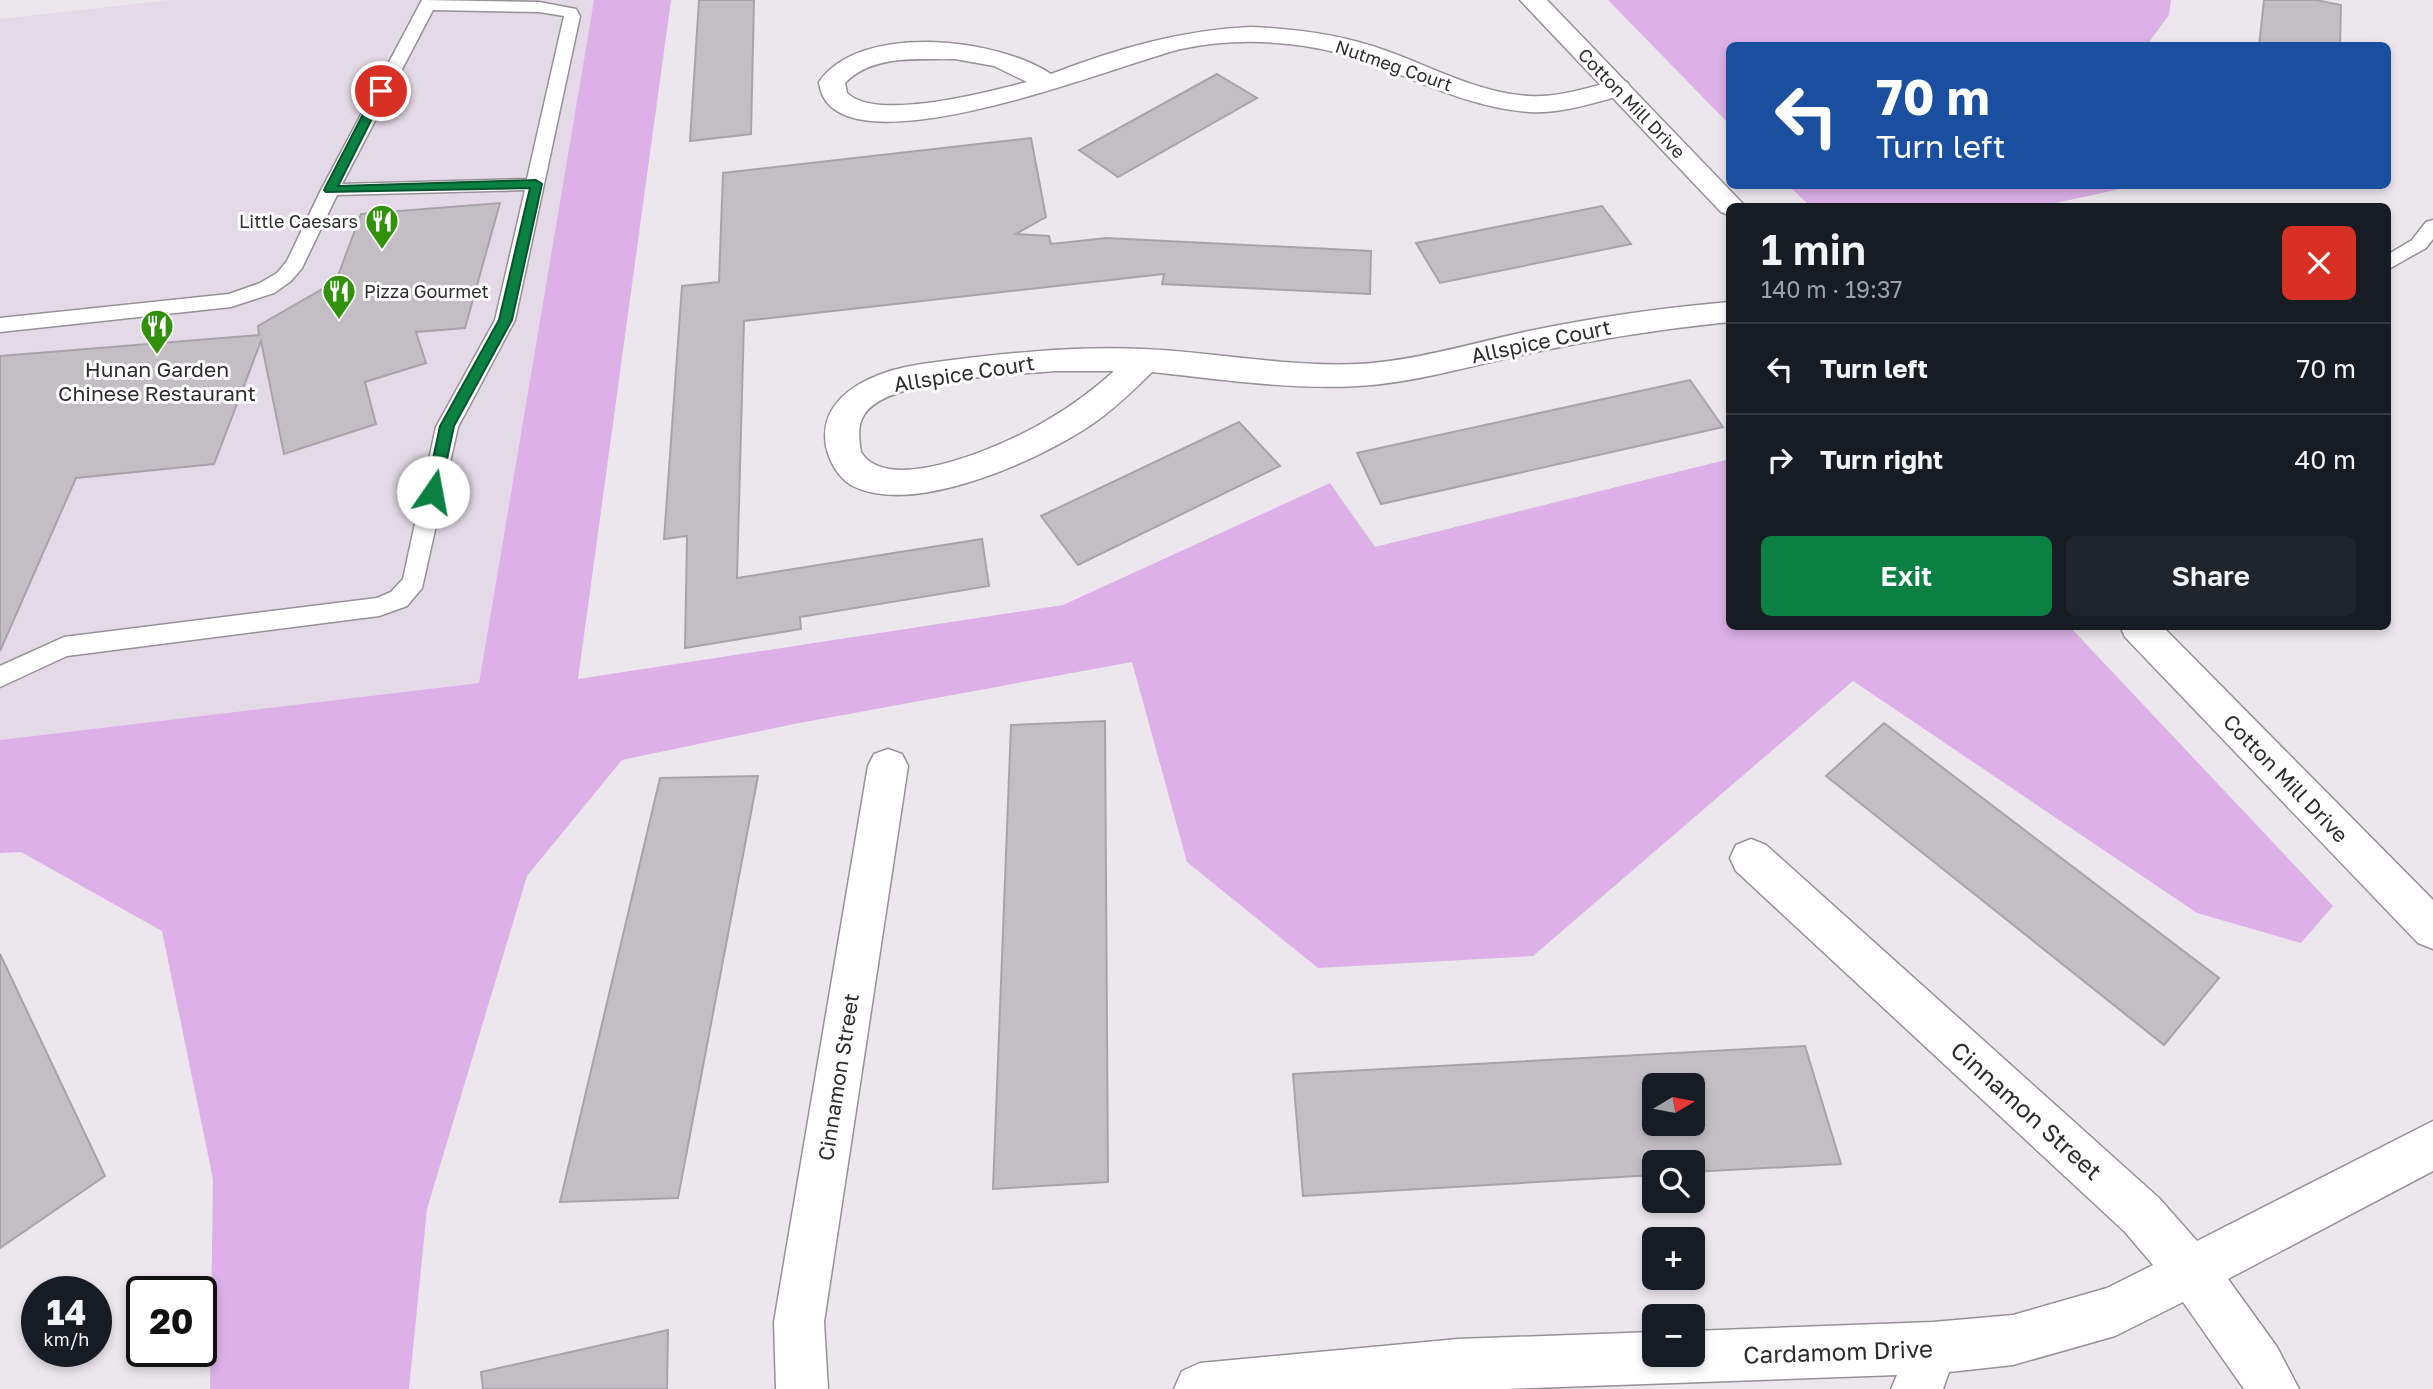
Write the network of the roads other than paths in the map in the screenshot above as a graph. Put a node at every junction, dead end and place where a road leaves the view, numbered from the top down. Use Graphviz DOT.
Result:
graph roads {
  1 [pos="1533,0"];
  2 [pos="429,2"];
  3 [pos="1048,84"];
  4 [pos="1618,88"];
  5 [pos="536,184"];
  6 [pos="330,190"];
  7 [pos="1728,203"];
  8 [pos="2433,226"];
  9 [pos="2391,262"];
  10 [pos="1726,312"];
  11 [pos="0,326"];
  12 [pos="1144,360"];
  13 [pos="2142,630"];
  14 [pos="0,677"];
  15 [pos="888,766"];
  16 [pos="1751,858"];
  17 [pos="2433,929"];
  18 [pos="2433,1145"];
  19 [pos="2192,1271"];
  20 [pos="1925,1368"];
  21 [pos="802,1389"];
  22 [pos="1200,1389"];
  23 [pos="2273,1389"];
  1 -- 4 [label="street, Cotton Mill Drive"];
  2 -- 5 [label="lane"];
  2 -- 6 [label="lane"];
  3 -- 3 [label="street, Nutmeg Court"];
  3 -- 4 [label="street, Nutmeg Court"];
  4 -- 7 [label="street, Cotton Mill Drive"];
  5 -- 6 [label="lane"];
  5 -- 14 [label="lane"];
  6 -- 11 [label="lane"];
  8 -- 9 [label="lane"];
  10 -- 12 [label="street, Allspice Court"];
  12 -- 12 [label="street, Allspice Court"];
  13 -- 17 [label="street, Cotton Mill Drive"];
  15 -- 21 [label="street, Cinnamon Street"];
  16 -- 19 [label="street, Cinnamon Street"];
  18 -- 19 [label="street, Cardamom Drive"];
  19 -- 20 [label="street, Cardamom Drive"];
  19 -- 23 [label="street, Cinnamon Street"];
  20 -- 22 [label="street, Cardamom Drive"];
}
